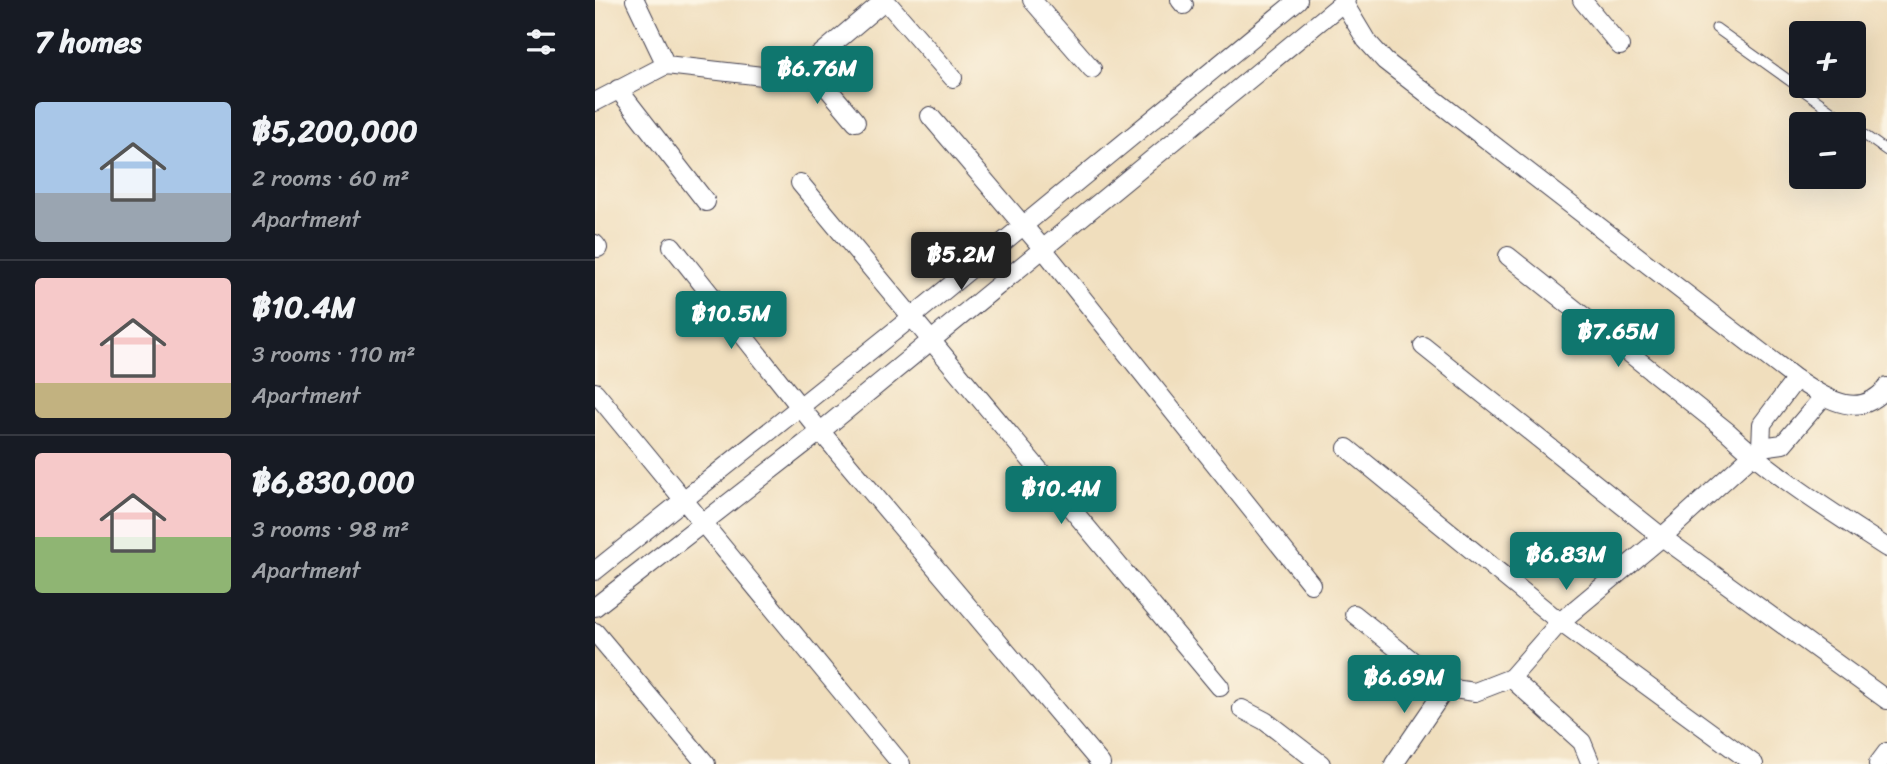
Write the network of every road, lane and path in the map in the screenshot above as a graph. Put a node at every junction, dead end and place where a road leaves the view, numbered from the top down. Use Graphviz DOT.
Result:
graph roads {
  1 [pos="635,0"];
  2 [pos="885,0"];
  3 [pos="1032,0"];
  4 [pos="1298,0"];
  5 [pos="1582,0"];
  6 [pos="1344,1"];
  7 [pos="1716,28"];
  8 [pos="1620,46"];
  9 [pos="666,65"];
  10 [pos="807,65"];
  11 [pos="1092,69"];
  12 [pos="953,78"];
  13 [pos="618,89"];
  14 [pos="595,102"];
  15 [pos="1834,112"];
  16 [pos="930,116"];
  17 [pos="856,122"];
  18 [pos="1866,135"];
  19 [pos="1887,151"];
  20 [pos="800,183"];
  21 [pos="706,202"];
  22 [pos="1023,225"];
  23 [pos="672,246"];
  24 [pos="1044,250"];
  25 [pos="1508,257"];
  26 [pos="912,317"];
  27 [pos="930,341"];
  28 [pos="1423,346"];
  29 [pos="1796,379"];
  30 [pos="1887,387"];
  31 [pos="595,392"];
  32 [pos="1823,397"];
  33 [pos="800,407"];
  34 [pos="821,431"];
  35 [pos="1347,448"];
  36 [pos="1756,451"];
  37 [pos="682,500"];
  38 [pos="702,523"];
  39 [pos="1662,537"];
  40 [pos="1887,548"];
  41 [pos="595,571"];
  42 [pos="1311,584"];
  43 [pos="595,607"];
  44 [pos="1354,614"];
  45 [pos="1560,622"];
  46 [pos="595,632"];
  47 [pos="1511,678"];
  48 [pos="1220,687"];
  49 [pos="1446,688"];
  50 [pos="1887,700"];
  51 [pos="1242,709"];
  52 [pos="1887,752"];
  53 [pos="706,764"];
  54 [pos="901,764"];
  55 [pos="1101,764"];
  56 [pos="1321,764"];
  57 [pos="1394,764"];
  58 [pos="1591,764"];
  59 [pos="1754,764"];
  60 [pos="1878,764"];
  1 -- 9 [label="street"];
  2 -- 10 [label="street"];
  2 -- 12 [label="street"];
  3 -- 11 [label="street"];
  4 -- 22 [label="street"];
  5 -- 8 [label="street"];
  6 -- 24 [label="street"];
  6 -- 29 [label="street"];
  7 -- 15 [label="lane"];
  9 -- 10 [label="street"];
  9 -- 13 [label="street"];
  10 -- 17 [label="street"];
  13 -- 14 [label="street"];
  13 -- 21 [label="street"];
  16 -- 22 [label="street"];
  18 -- 19 [label="lane"];
  20 -- 26 [label="street"];
  22 -- 24 [label="street"];
  22 -- 26 [label="street"];
  23 -- 33 [label="street"];
  24 -- 27 [label="street"];
  24 -- 42 [label="street"];
  25 -- 36 [label="street"];
  26 -- 27 [label="street"];
  26 -- 33 [label="street"];
  27 -- 34 [label="street"];
  27 -- 48 [label="street"];
  28 -- 39 [label="street"];
  29 -- 32 [label="street"];
  29 -- 36 [label="street"];
  30 -- 32 [label="street"];
  31 -- 37 [label="street"];
  32 -- 36 [label="street"];
  33 -- 34 [label="street"];
  33 -- 37 [label="street"];
  34 -- 38 [label="street"];
  34 -- 55 [label="street"];
  35 -- 45 [label="street"];
  36 -- 39 [label="street"];
  36 -- 40 [label="street"];
  37 -- 38 [label="street"];
  37 -- 41 [label="street"];
  38 -- 43 [label="street"];
  38 -- 54 [label="street"];
  39 -- 45 [label="street"];
  39 -- 50 [label="street"];
  44 -- 49 [label="street"];
  45 -- 47 [label="street"];
  45 -- 59 [label="street"];
  46 -- 53 [label="street"];
  47 -- 49 [label="street"];
  47 -- 58 [label="street"];
  49 -- 57 [label="street"];
  51 -- 56 [label="street"];
  52 -- 60 [label="street"];
}
